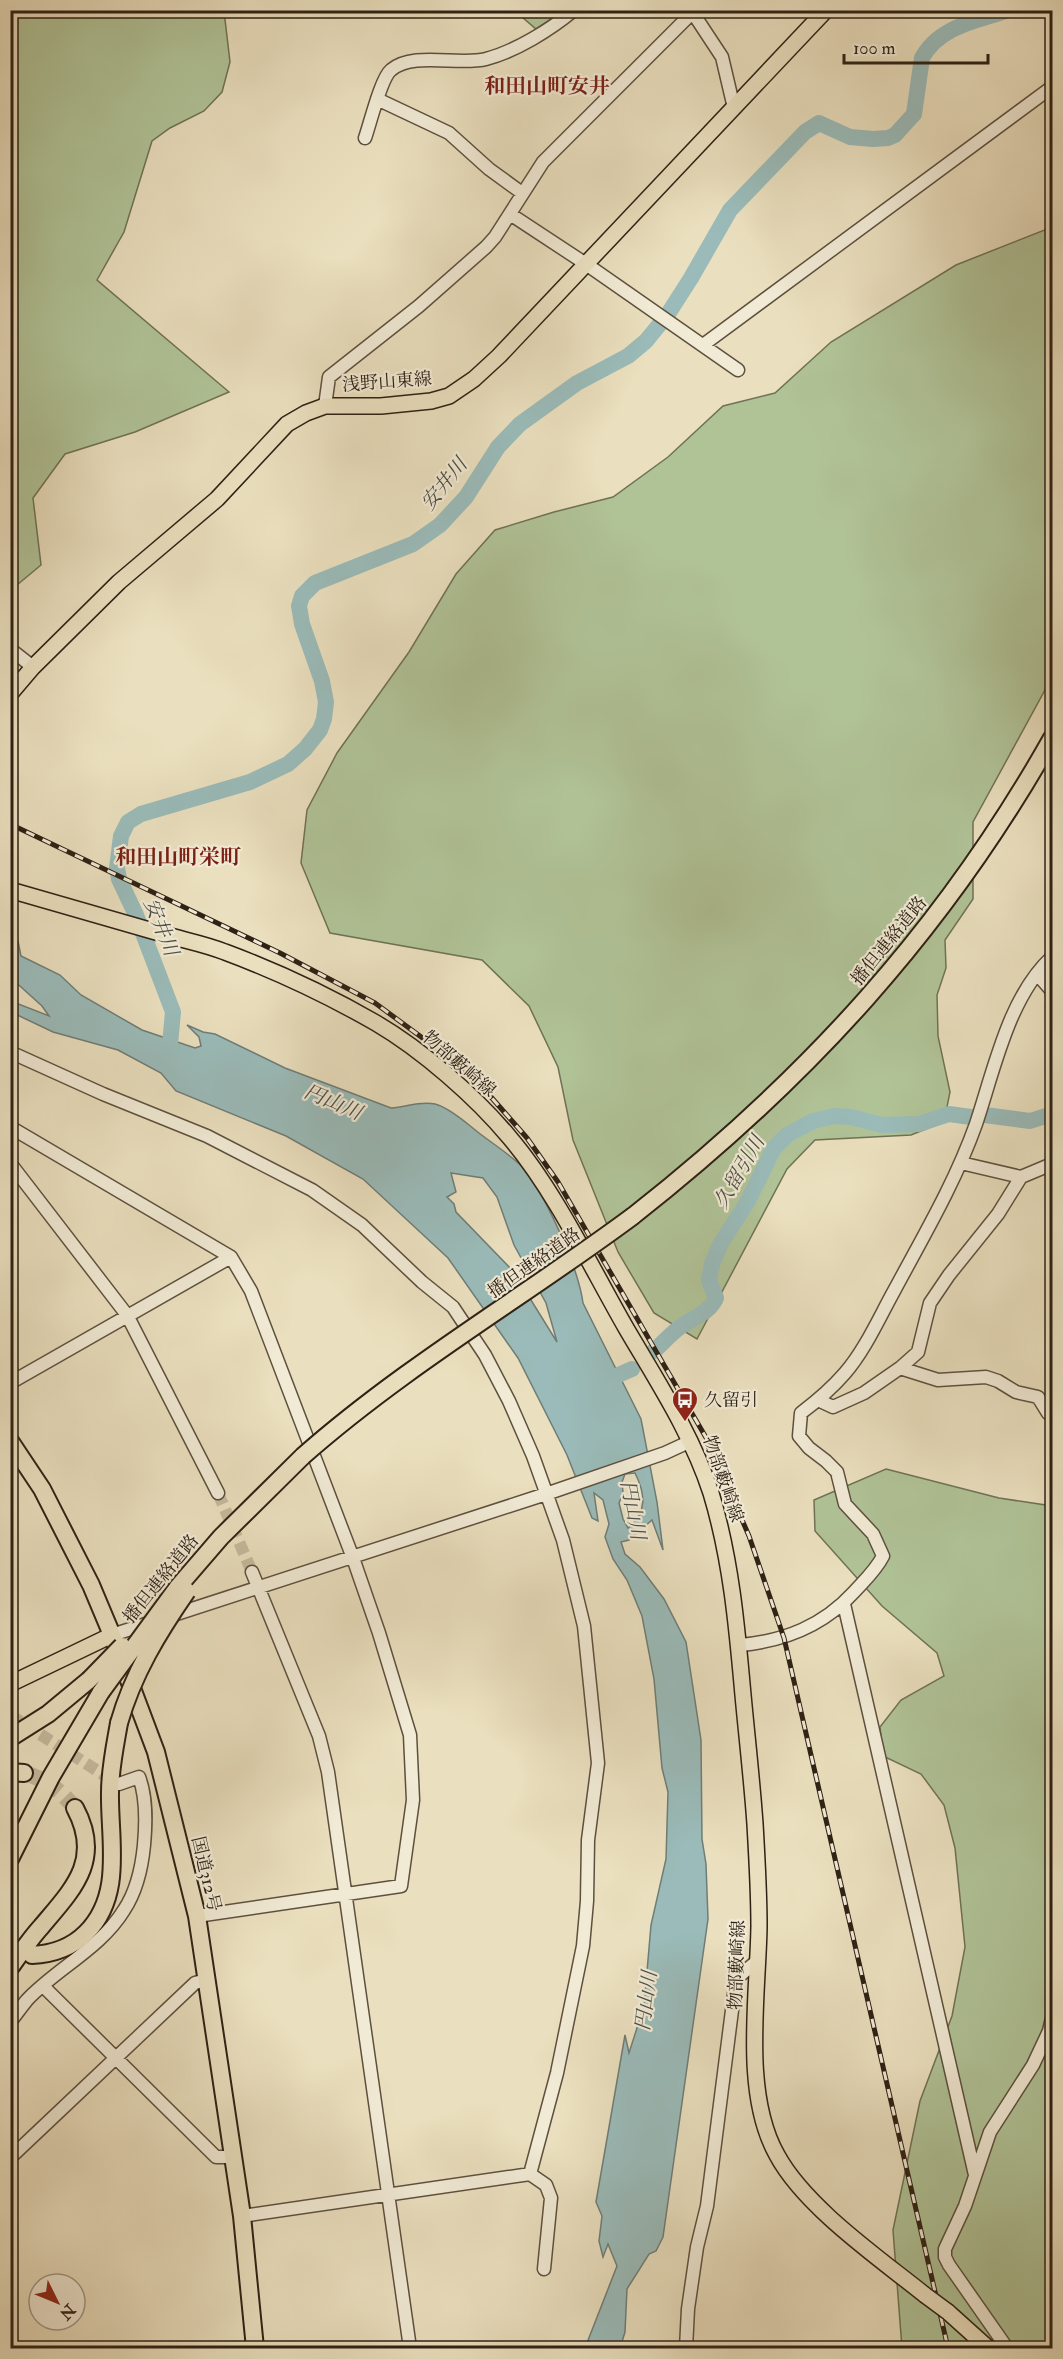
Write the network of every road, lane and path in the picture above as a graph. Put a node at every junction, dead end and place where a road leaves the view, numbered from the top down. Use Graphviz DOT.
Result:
graph roads {
  1 [pos="574,10"];
  2 [pos="826,10"];
  3 [pos="693,11"];
  4 [pos="1053,87"];
  5 [pos="377,99"];
  6 [pos="734,108"];
  7 [pos="365,138"];
  8 [pos="522,194"];
  9 [pos="510,214"];
  10 [pos="586,264"];
  11 [pos="703,345"];
  12 [pos="738,370"];
  13 [pos="325,405"];
  14 [pos="10,649"];
  15 [pos="33,667"];
  16 [pos="10,694"];
  17 [pos="1053,738"];
  18 [pos="10,890"];
  19 [pos="1053,957"];
  20 [pos="1037,974"];
  21 [pos="1053,991"];
  22 [pos="10,1052"];
  23 [pos="10,1127"];
  24 [pos="10,1163"];
  25 [pos="961,1163"];
  26 [pos="1053,1164"];
  27 [pos="1021,1177"];
  28 [pos="231,1257"];
  29 [pos="127,1315"];
  30 [pos="900,1368"];
  31 [pos="10,1383"];
  32 [pos="818,1400"];
  33 [pos="1053,1416"];
  34 [pos="10,1441"];
  35 [pos="691,1441"];
  36 [pos="551,1492"];
  37 [pos="218,1493"];
  38 [pos="353,1558"];
  39 [pos="252,1572"];
  40 [pos="259,1587"];
  41 [pos="179,1588"];
  42 [pos="844,1604"];
  43 [pos="112,1635"];
  44 [pos="740,1645"];
  45 [pos="10,1684"];
  46 [pos="95,1686"];
  47 [pos="10,1738"];
  48 [pos="119,1784"];
  49 [pos="75,1808"];
  50 [pos="34,1810"];
  51 [pos="10,1859"];
  52 [pos="10,1870"];
  53 [pos="345,1895"];
  54 [pos="197,1916"];
  55 [pos="32,1955"];
  56 [pos="757,1961"];
  57 [pos="10,1968"];
  58 [pos="206,1980"];
  59 [pos="43,1986"];
  60 [pos="1053,2018"];
  61 [pos="10,2022"];
  62 [pos="117,2058"];
  63 [pos="232,2157"];
  64 [pos="10,2158"];
  65 [pos="530,2174"];
  66 [pos="975,2175"];
  67 [pos="388,2196"];
  68 [pos="242,2216"];
  69 [pos="544,2269"];
  70 [pos="255,2349"];
  71 [pos="410,2349"];
  72 [pos="686,2349"];
  73 [pos="988,2349"];
  74 [pos="1007,2349"];
  1 -- 5 [label="street"];
  2 -- 6 [label="main road, 浅野山東線"];
  3 -- 6 [label="street"];
  3 -- 8 [label="street"];
  4 -- 11 [label="street"];
  5 -- 7 [label="street"];
  5 -- 8 [label="street"];
  6 -- 10 [label="main road, 浅野山東線"];
  8 -- 9 [label="street"];
  9 -- 10 [label="street"];
  9 -- 13 [label="street"];
  10 -- 11 [label="street"];
  10 -- 13 [label="main road, 浅野山東線"];
  11 -- 12 [label="street"];
  13 -- 15 [label="main road, 浅野山東線"];
  14 -- 15 [label="street"];
  15 -- 16 [label="main road, 浅野山東線"];
  17 -- 41 [label="highway, 播但連絡道路, bridge"];
  18 -- 35 [label="main road, 物部藪崎線"];
  19 -- 20 [label="street"];
  20 -- 21 [label="street"];
  20 -- 25 [label="street"];
  22 -- 36 [label="street"];
  23 -- 28 [label="street"];
  24 -- 29 [label="street"];
  25 -- 27 [label="street"];
  25 -- 32 [label="street"];
  26 -- 27 [label="street"];
  27 -- 30 [label="street"];
  28 -- 29 [label="street"];
  28 -- 38 [label="street"];
  29 -- 31 [label="street"];
  29 -- 37 [label="street"];
  30 -- 32 [label="street"];
  30 -- 33 [label="street"];
  32 -- 42 [label="street"];
  34 -- 43 [label="highway, 国道312号"];
  35 -- 36 [label="street"];
  35 -- 44 [label="main road, 物部藪崎線"];
  36 -- 38 [label="street"];
  36 -- 65 [label="street"];
  38 -- 40 [label="street"];
  38 -- 53 [label="street"];
  39 -- 40 [label="street"];
  40 -- 43 [label="street"];
  40 -- 53 [label="street"];
  41 -- 46 [label="highway, 播但連絡道路, bridge"];
  41 -- 55 [label="highway, bridge"];
  42 -- 44 [label="street"];
  42 -- 66 [label="street"];
  43 -- 45 [label="main road"];
  43 -- 54 [label="highway, 国道312号"];
  44 -- 56 [label="main road, 物部藪崎線"];
  46 -- 47 [label="highway"];
  46 -- 50 [label="highway, 播但連絡道路"];
  48 -- 59 [label="street"];
  49 -- 57 [label="highway"];
  50 -- 51 [label="highway, 播但連絡道路"];
  50 -- 52 [label="highway, 播但連絡道路"];
  53 -- 54 [label="street"];
  53 -- 67 [label="street"];
  54 -- 58 [label="highway, 国道312号"];
  56 -- 72 [label="street"];
  56 -- 73 [label="main road, 物部藪崎線, bridge"];
  58 -- 62 [label="street"];
  58 -- 63 [label="highway, 国道312号"];
  59 -- 61 [label="street"];
  59 -- 62 [label="street"];
  60 -- 66 [label="street"];
  62 -- 63 [label="street"];
  62 -- 64 [label="street"];
  63 -- 68 [label="highway, 国道312号"];
  65 -- 67 [label="street"];
  65 -- 69 [label="street"];
  66 -- 74 [label="street"];
  67 -- 68 [label="street"];
  67 -- 71 [label="street"];
  68 -- 70 [label="highway, 国道312号"];
}
